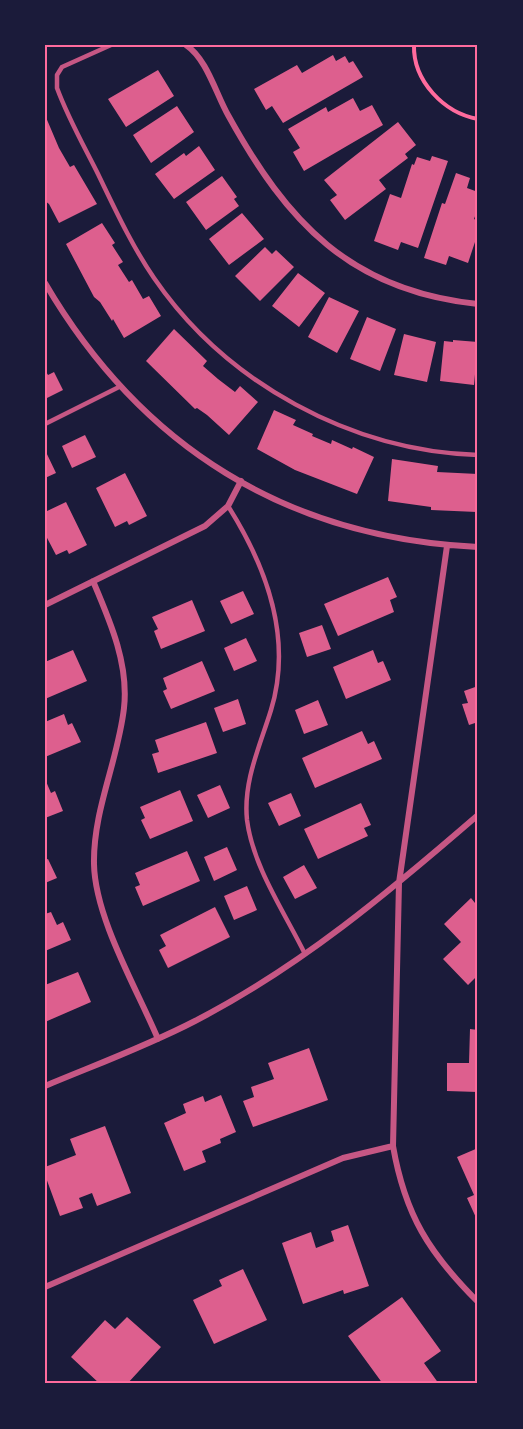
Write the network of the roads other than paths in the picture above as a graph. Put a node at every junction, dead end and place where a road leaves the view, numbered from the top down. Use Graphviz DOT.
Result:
graph roads {
  1 [pos="111,45"];
  2 [pos="186,45"];
  3 [pos="45,283"];
  4 [pos="478,304"];
  5 [pos="119,387"];
  6 [pos="45,424"];
  7 [pos="478,455"];
  8 [pos="241,481"];
  9 [pos="228,506"];
  10 [pos="447,546"];
  11 [pos="478,547"];
  12 [pos="93,582"];
  13 [pos="45,605"];
  14 [pos="478,815"];
  15 [pos="399,883"];
  16 [pos="305,954"];
  17 [pos="159,1039"];
  18 [pos="45,1086"];
  19 [pos="393,1146"];
  20 [pos="45,1287"];
  21 [pos="478,1302"];
  1 -- 7 [label="lane"];
  2 -- 4 [label="street"];
  3 -- 5 [label="street"];
  5 -- 6 [label="lane"];
  5 -- 8 [label="street"];
  8 -- 9 [label="street"];
  8 -- 10 [label="street"];
  9 -- 12 [label="street"];
  9 -- 16 [label="lane"];
  10 -- 11 [label="street"];
  10 -- 15 [label="street"];
  12 -- 13 [label="street"];
  12 -- 17 [label="street"];
  14 -- 15 [label="street"];
  15 -- 16 [label="street"];
  15 -- 19 [label="street"];
  16 -- 17 [label="street"];
  17 -- 18 [label="street"];
  19 -- 20 [label="street"];
  19 -- 21 [label="street"];
}
